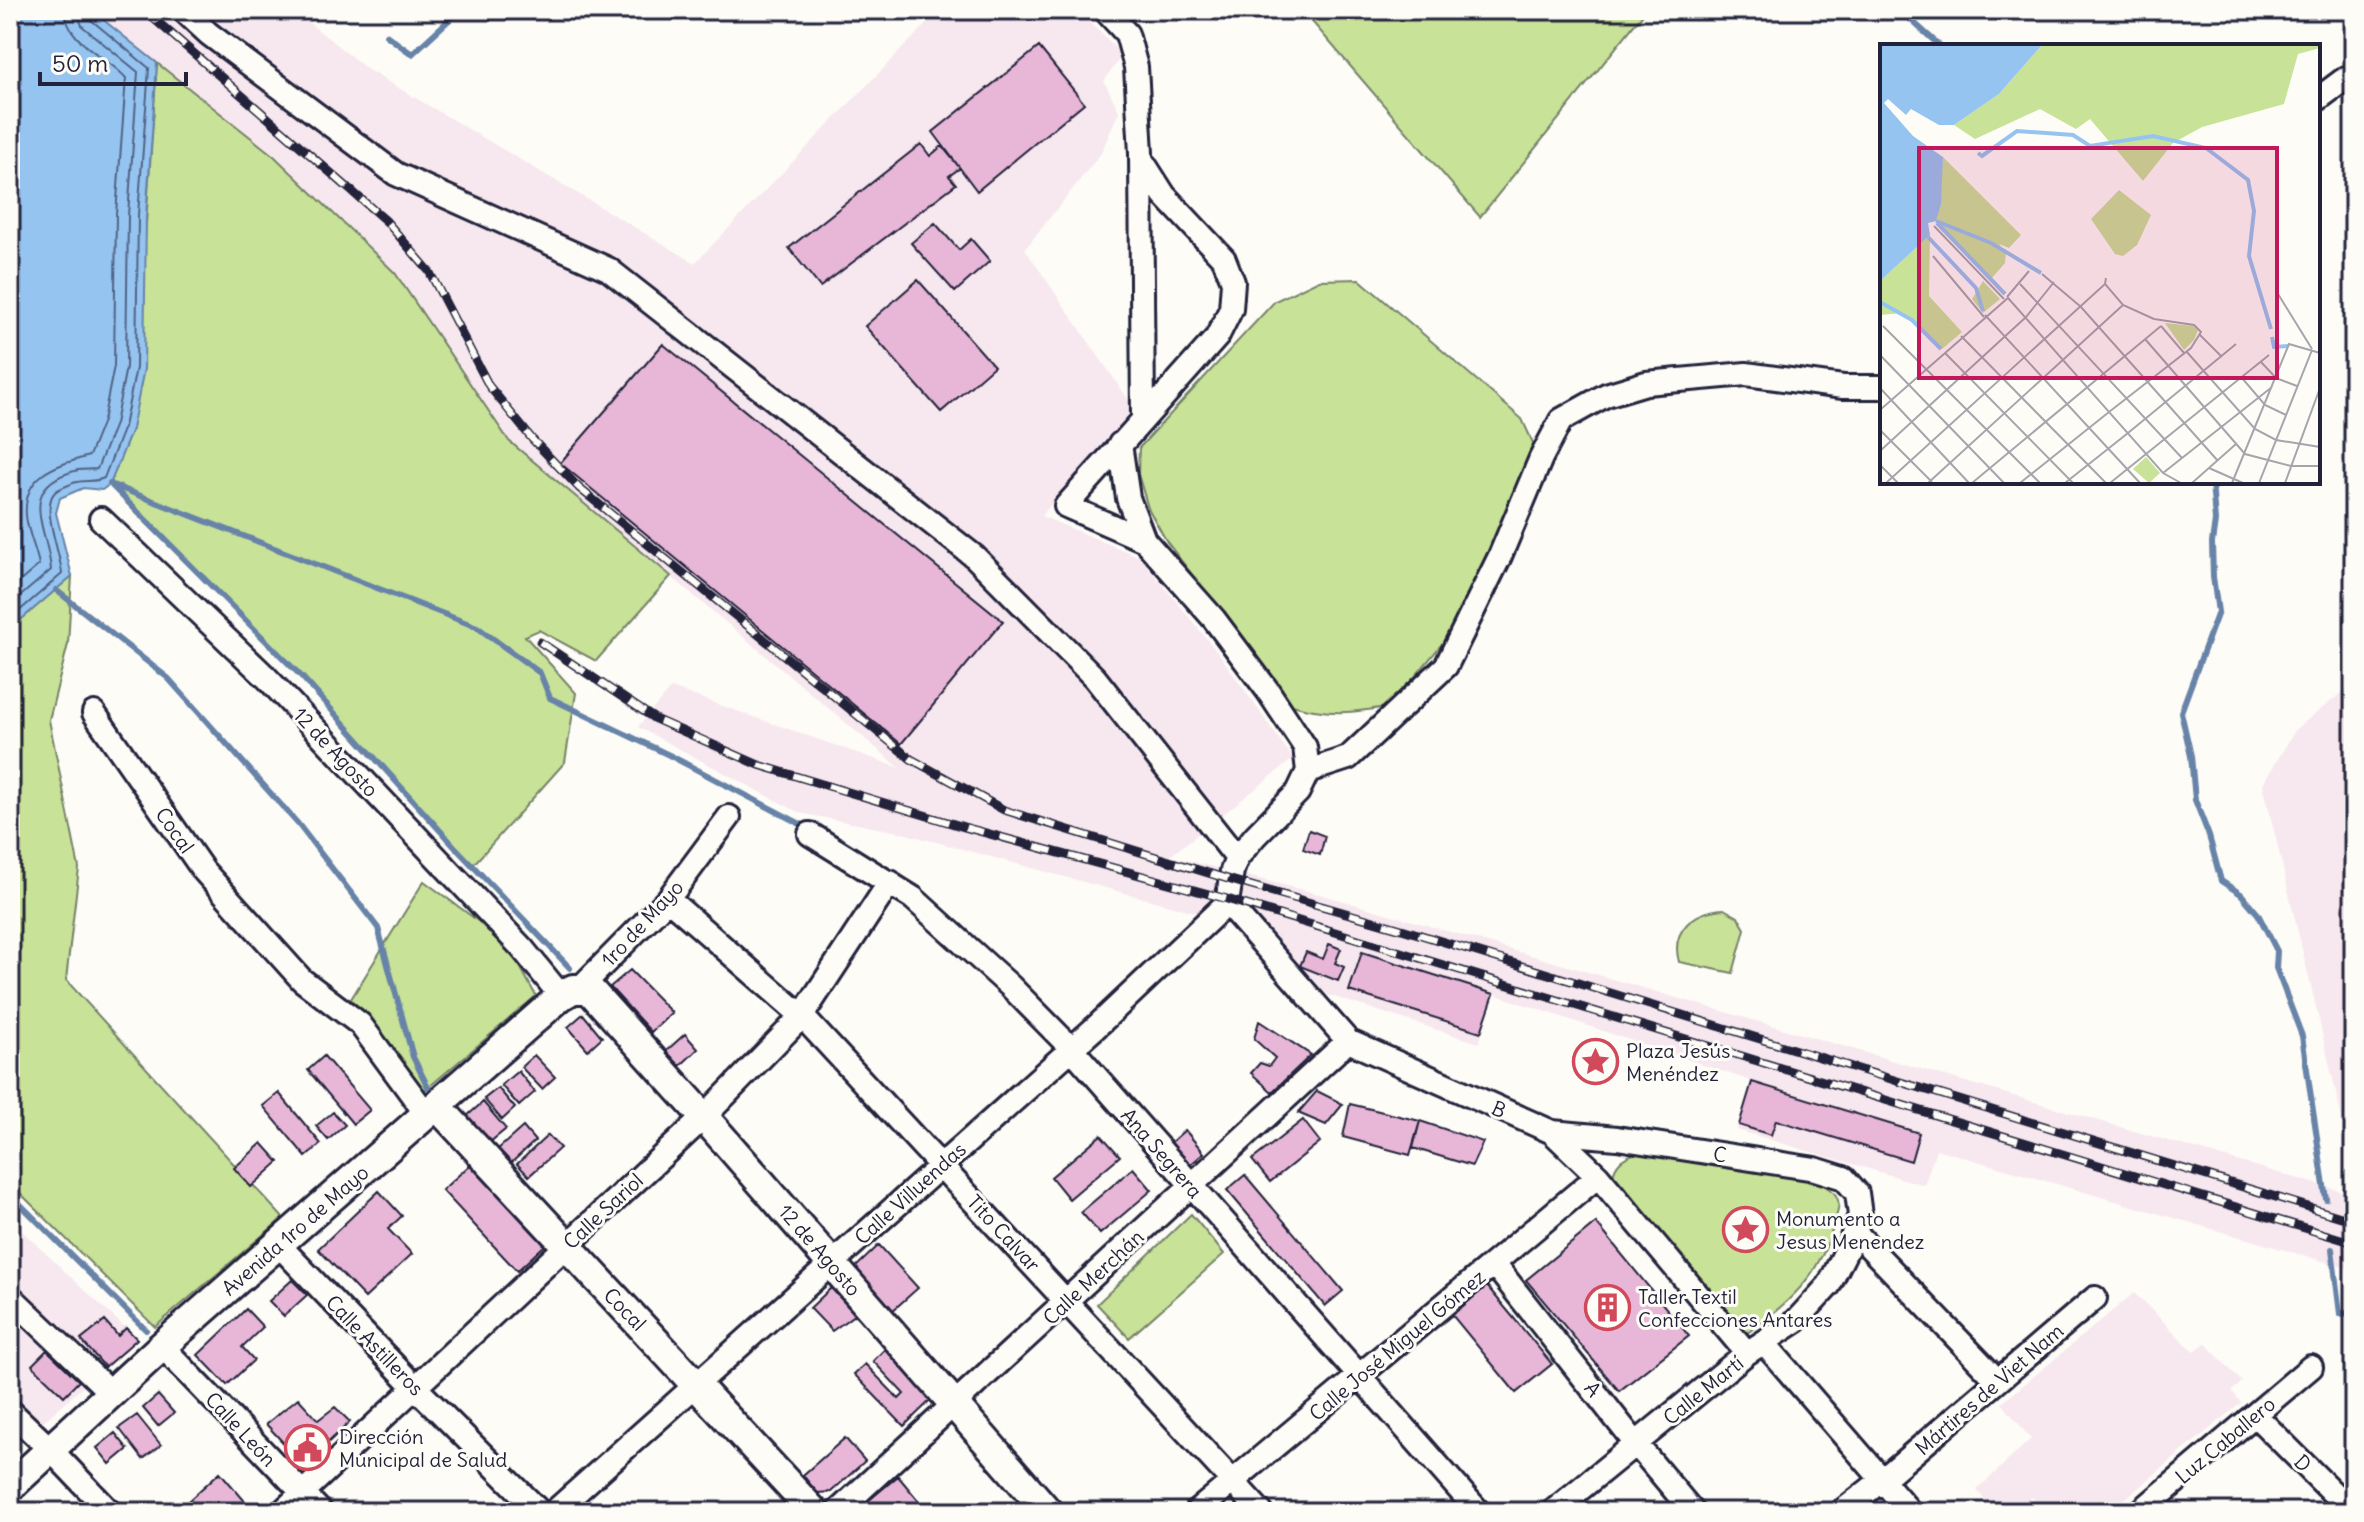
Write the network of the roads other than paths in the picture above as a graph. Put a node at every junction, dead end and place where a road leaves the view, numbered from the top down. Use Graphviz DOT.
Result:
graph roads {
  1 [pos="183,10"];
  2 [pos="1105,10"];
  3 [pos="2354,81"];
  4 [pos="2320,98"];
  5 [pos="1141,159"];
  6 [pos="1880,387"];
  7 [pos="1143,418"];
  8 [pos="1120,444"];
  9 [pos="101,519"];
  10 [pos="1144,540"];
  11 [pos="94,713"];
  12 [pos="1308,771"];
  13 [pos="729,817"];
  14 [pos="810,834"];
  15 [pos="1237,858"];
  16 [pos="890,882"];
  17 [pos="668,899"];
  18 [pos="1227,901"];
  19 [pos="577,991"];
  20 [pos="802,1016"];
  21 [pos="1348,1041"];
  22 [pos="1072,1049"];
  23 [pos="432,1110"];
  24 [pos="704,1117"];
  25 [pos="1552,1132"];
  26 [pos="941,1165"];
  27 [pos="1598,1176"];
  28 [pos="1191,1187"];
  29 [pos="1857,1223"];
  30 [pos="278,1244"];
  31 [pos="565,1246"];
  32 [pos="831,1263"];
  33 [pos="1494,1264"];
  34 [pos="10,1296"];
  35 [pos="2095,1298"];
  36 [pos="1067,1301"];
  37 [pos="162,1346"];
  38 [pos="1756,1348"];
  39 [pos="2311,1367"];
  40 [pos="1359,1378"];
  41 [pos="1998,1381"];
  42 [pos="696,1383"];
  43 [pos="416,1388"];
  44 [pos="111,1393"];
  45 [pos="955,1405"];
  46 [pos="10,1411"];
  47 [pos="2255,1415"];
  48 [pos="1636,1444"];
  49 [pos="51,1450"];
  50 [pos="1882,1480"];
  51 [pos="1233,1481"];
  52 [pos="10,1487"];
  53 [pos="302,1494"];
  54 [pos="110,1512"];
  55 [pos="282,1512"];
  56 [pos="321,1512"];
  57 [pos="540,1512"];
  58 [pos="554,1512"];
  59 [pos="814,1512"];
  60 [pos="837,1512"];
  61 [pos="1048,1512"];
  62 [pos="1196,1512"];
  63 [pos="1261,1512"];
  64 [pos="1479,1512"];
  65 [pos="1552,1512"];
  66 [pos="1693,1512"];
  67 [pos="1841,1512"];
  68 [pos="1910,1512"];
  69 [pos="2140,1512"];
  70 [pos="2352,1512"];
  1 -- 15 [label="street"];
  2 -- 5 [label="street"];
  3 -- 4 [label="street"];
  5 -- 7 [label="street"];
  5 -- 7 [label="street"];
  6 -- 12 [label="street"];
  7 -- 8 [label="street"];
  8 -- 10 [label="street"];
  8 -- 10 [label="street"];
  9 -- 19 [label="street, 12 de Agosto"];
  10 -- 12 [label="street"];
  11 -- 23 [label="street, Cocal"];
  12 -- 15 [label="street"];
  13 -- 17 [label="street, 1ro de Mayo"];
  14 -- 16 [label="street, Ana Segrera"];
  15 -- 18 [label="street"];
  16 -- 20 [label="street, Calle Sariol"];
  16 -- 22 [label="street, Ana Segrera"];
  17 -- 19 [label="street, 1ro de Mayo"];
  17 -- 20 [label="street, Tito Calvar"];
  18 -- 21 [label="street, B"];
  18 -- 22 [label="street, Calle Villuendas"];
  19 -- 23 [label="main road, Avenida 1ro de Mayo"];
  19 -- 24 [label="main road, 12 de Agosto"];
  20 -- 24 [label="street, Calle Sariol"];
  20 -- 26 [label="street, Tito Calvar"];
  21 -- 25 [label="street, B"];
  21 -- 28 [label="street, Calle Merchán"];
  22 -- 26 [label="street, Calle Villuendas"];
  22 -- 28 [label="street, Ana Segrera"];
  23 -- 30 [label="main road, Avenida 1ro de Mayo"];
  23 -- 31 [label="main road, Cocal"];
  24 -- 31 [label="street, Calle Sariol"];
  24 -- 32 [label="main road, 12 de Agosto"];
  25 -- 27 [label="street, B"];
  25 -- 29 [label="street, C"];
  26 -- 32 [label="street, Calle Villuendas"];
  26 -- 36 [label="street, Tito Calvar"];
  27 -- 33 [label="street, Calle José Miguel Gómez"];
  27 -- 38 [label="street, B"];
  28 -- 36 [label="street, Calle Merchán"];
  28 -- 40 [label="street, Ana Segrera"];
  29 -- 38 [label="street, Calle Martí"];
  29 -- 41 [label="street, C"];
  30 -- 37 [label="main road, Avenida 1ro de Mayo"];
  30 -- 43 [label="street, Calle Astilleros"];
  31 -- 42 [label="main road, Cocal"];
  31 -- 43 [label="street, Calle Sariol"];
  32 -- 42 [label="street, Calle Villuendas"];
  32 -- 45 [label="main road, 12 de Agosto"];
  33 -- 40 [label="street, Calle José Miguel Gómez"];
  33 -- 48 [label="street, A"];
  34 -- 44 [label="street"];
  35 -- 41 [label="street, Mártires de Viet Nam"];
  36 -- 45 [label="street, Calle Merchán"];
  36 -- 51 [label="street, Tito Calvar"];
  37 -- 44 [label="main road, Avenida 1ro de Mayo"];
  37 -- 53 [label="street, Calle León"];
  38 -- 48 [label="street, Calle Martí"];
  38 -- 50 [label="street, B"];
  39 -- 47 [label="street, Luz Caballero"];
  40 -- 51 [label="street, Calle José Miguel Gómez"];
  40 -- 64 [label="street, Ana Segrera"];
  41 -- 50 [label="street, Mártires de Viet Nam"];
  42 -- 58 [label="street, Calle Villuendas"];
  42 -- 59 [label="main road, Cocal"];
  43 -- 53 [label="street, Calle Sariol"];
  43 -- 57 [label="street, Calle Astilleros"];
  44 -- 49 [label="main road, Avenida 1ro de Mayo"];
  45 -- 60 [label="street, Calle Merchán"];
  45 -- 61 [label="main road, 12 de Agosto"];
  46 -- 49 [label="street"];
  47 -- 69 [label="street, Luz Caballero"];
  47 -- 70 [label="street, D"];
  48 -- 65 [label="street, Calle Martí"];
  48 -- 66 [label="street, A"];
  49 -- 52 [label="main road, Avenida 1ro de Mayo"];
  49 -- 54 [label="street"];
  50 -- 67 [label="street, Mártires de Viet Nam"];
  50 -- 68 [label="street, B"];
  51 -- 62 [label="street, Calle José Miguel Gómez"];
  51 -- 63 [label="street, Tito Calvar"];
  53 -- 55 [label="street, Calle Sariol"];
  53 -- 56 [label="street, Calle León"];
}
